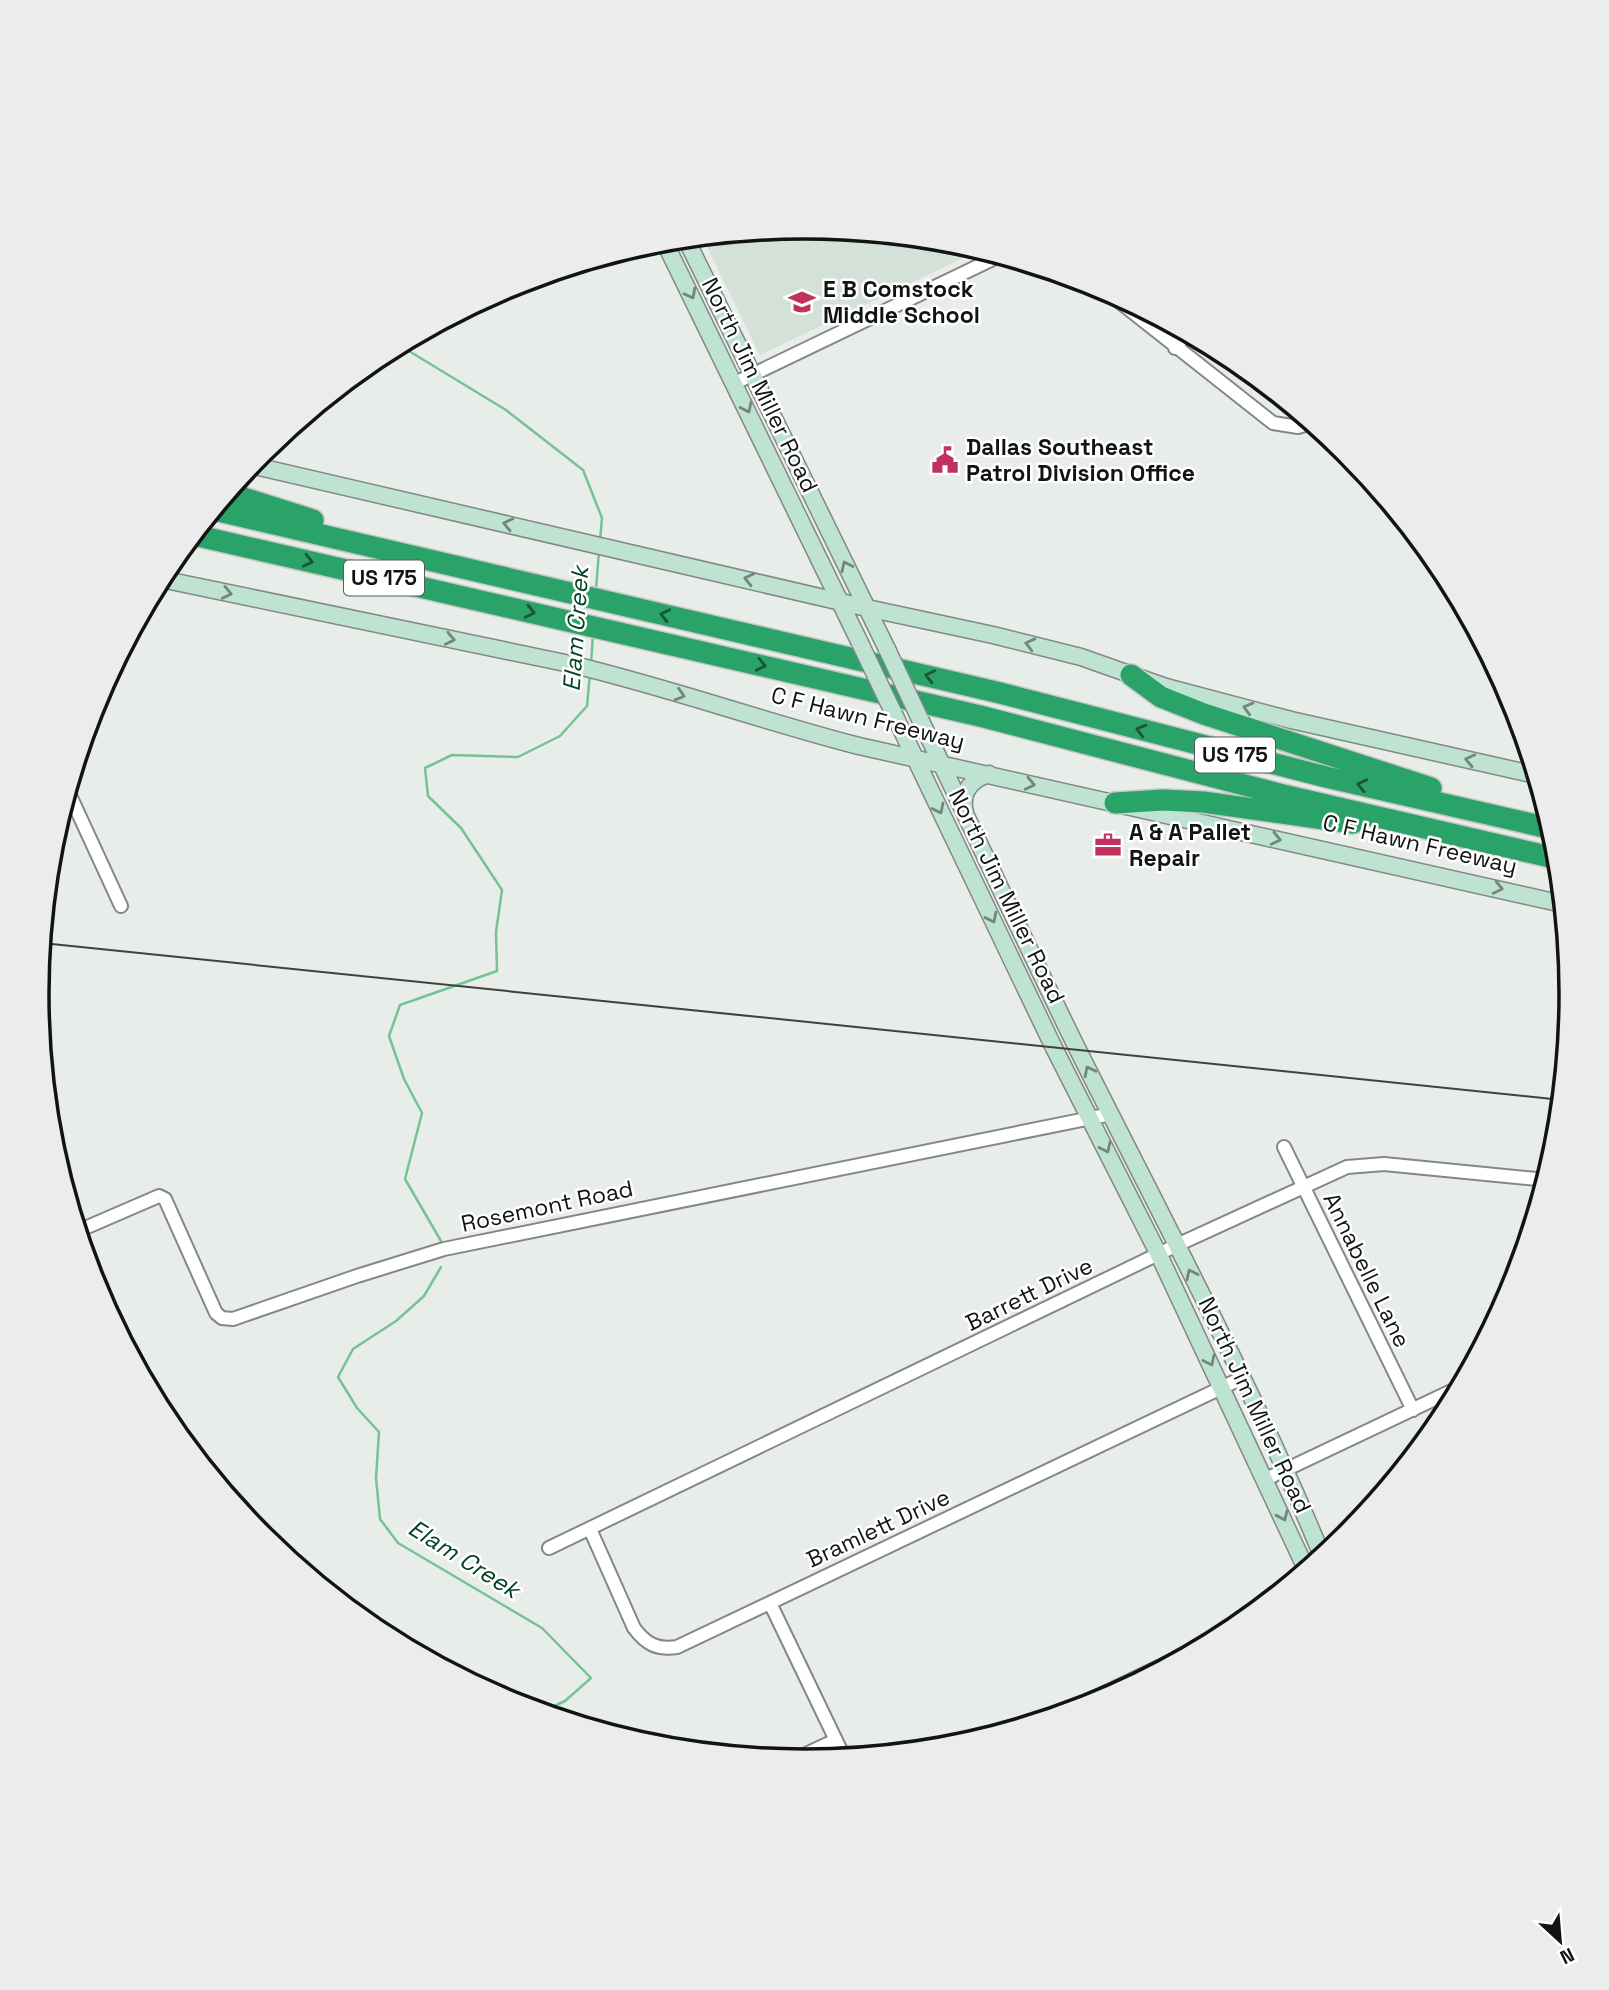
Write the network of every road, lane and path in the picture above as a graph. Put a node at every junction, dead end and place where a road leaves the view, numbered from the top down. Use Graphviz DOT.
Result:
graph roads {
  1 [pos="691,248"];
  2 [pos="669,252"];
  3 [pos="987,262"];
  4 [pos="1135,315"];
  5 [pos="1181,340"];
  6 [pos="1175,348"];
  7 [pos="753,374"];
  8 [pos="735,383"];
  9 [pos="1302,426"];
  10 [pos="793,457"];
  11 [pos="775,465"];
  12 [pos="263,468"];
  13 [pos="238,495"];
  14 [pos="224,512"];
  15 [pos="828,528"];
  16 [pos="203,537"];
  17 [pos="810,539"];
  18 [pos="389,550"];
  19 [pos="172,581"];
  20 [pos="839,600"];
  21 [pos="867,608"];
  22 [pos="1130,676"];
  23 [pos="915,758"];
  24 [pos="942,763"];
  25 [pos="1526,773"];
  26 [pos="989,774"];
  27 [pos="1115,803"];
  28 [pos="74,804"];
  29 [pos="1476,811"];
  30 [pos="1405,824"];
  31 [pos="968,825"];
  32 [pos="1540,826"];
  33 [pos="1547,856"];
  34 [pos="1554,902"];
  35 [pos="121,906"];
  36 [pos="1111,1114"];
  37 [pos="1092,1118"];
  38 [pos="1284,1147"];
  39 [pos="1537,1179"];
  40 [pos="1303,1188"];
  41 [pos="86,1228"];
  42 [pos="1177,1245"];
  43 [pos="1159,1255"];
  44 [pos="1242,1378"];
  45 [pos="1223,1387"];
  46 [pos="1446,1394"];
  47 [pos="1413,1410"];
  48 [pos="1286,1470"];
  49 [pos="1266,1479"];
  50 [pos="590,1529"];
  51 [pos="549,1548"];
  52 [pos="1319,1548"];
  53 [pos="1303,1563"];
  54 [pos="770,1603"];
  55 [pos="836,1740"];
  56 [pos="840,1749"];
  57 [pos="816,1750"];
  1 -- 7 [label="main road, North Jim Miller Road"];
  2 -- 8 [label="main road, North Jim Miller Road, one-way"];
  3 -- 7 [label="street"];
  4 -- 6 [label="street"];
  5 -- 6 [label="street"];
  6 -- 9 [label="street"];
  7 -- 8 [label="street"];
  7 -- 10 [label="main road, North Jim Miller Road"];
  8 -- 11 [label="main road, North Jim Miller Road, one-way"];
  10 -- 11 [label="main road"];
  10 -- 15 [label="main road, North Jim Miller Road"];
  11 -- 17 [label="main road, North Jim Miller Road"];
  20 -- 12 [label="main road, one-way"];
  13 -- 18 [label="highway"];
  14 -- 18 [label="highway, C F Hawn Freeway / US 175"];
  15 -- 17 [label="main road"];
  21 -- 15 [label="main road, North Jim Miller Road, one-way"];
  16 -- 30 [label="highway, C F Hawn Freeway / US 175, one-way"];
  17 -- 20 [label="main road, North Jim Miller Road"];
  29 -- 18 [label="highway, C F Hawn Freeway / US 175, one-way"];
  19 -- 23 [label="main road, C F Hawn Freeway, one-way"];
  20 -- 21 [label="main road"];
  20 -- 23 [label="main road, North Jim Miller Road, bridge"];
  22 -- 21 [label="main road, one-way"];
  21 -- 24 [label="main road, North Jim Miller Road, bridge"];
  25 -- 22 [label="main road, one-way"];
  22 -- 29 [label="highway"];
  23 -- 24 [label="main road, C F Hawn Freeway"];
  23 -- 37 [label="main road, North Jim Miller Road, one-way"];
  24 -- 26 [label="main road, C F Hawn Freeway"];
  24 -- 31 [label="main road, North Jim Miller Road"];
  26 -- 27 [label="main road, C F Hawn Freeway, one-way"];
  26 -- 31 [label="main road"];
  27 -- 30 [label="highway"];
  27 -- 34 [label="main road, C F Hawn Freeway, one-way"];
  28 -- 35 [label="street"];
  29 -- 32 [label="highway, C F Hawn Freeway / US 175"];
  30 -- 33 [label="highway, C F Hawn Freeway / US 175"];
  36 -- 31 [label="main road, North Jim Miller Road, one-way"];
  36 -- 37 [label="street, Rosemont Road"];
  36 -- 42 [label="main road, North Jim Miller Road"];
  37 -- 41 [label="street, Rosemont Road"];
  37 -- 43 [label="main road, North Jim Miller Road, one-way"];
  38 -- 40 [label="street, Annabelle Lane"];
  39 -- 40 [label="street, Barrett Drive"];
  40 -- 42 [label="street, Barrett Drive"];
  40 -- 47 [label="street, Annabelle Lane"];
  42 -- 43 [label="street, Barrett Drive"];
  44 -- 42 [label="main road, North Jim Miller Road, one-way"];
  43 -- 45 [label="main road, North Jim Miller Road, one-way"];
  43 -- 50 [label="street, Barrett Drive"];
  44 -- 45 [label="street, Bramlett Drive"];
  44 -- 48 [label="main road, North Jim Miller Road"];
  45 -- 49 [label="main road, North Jim Miller Road"];
  45 -- 54 [label="street, Bramlett Drive"];
  46 -- 47 [label="street"];
  47 -- 48 [label="street"];
  48 -- 49 [label="street"];
  48 -- 52 [label="main road, North Jim Miller Road"];
  49 -- 53 [label="main road, North Jim Miller Road, one-way"];
  50 -- 51 [label="street, Barrett Drive"];
  50 -- 54 [label="street, Bramlett Drive"];
  54 -- 55 [label="street"];
  55 -- 56 [label="street"];
  55 -- 57 [label="street"];
}
